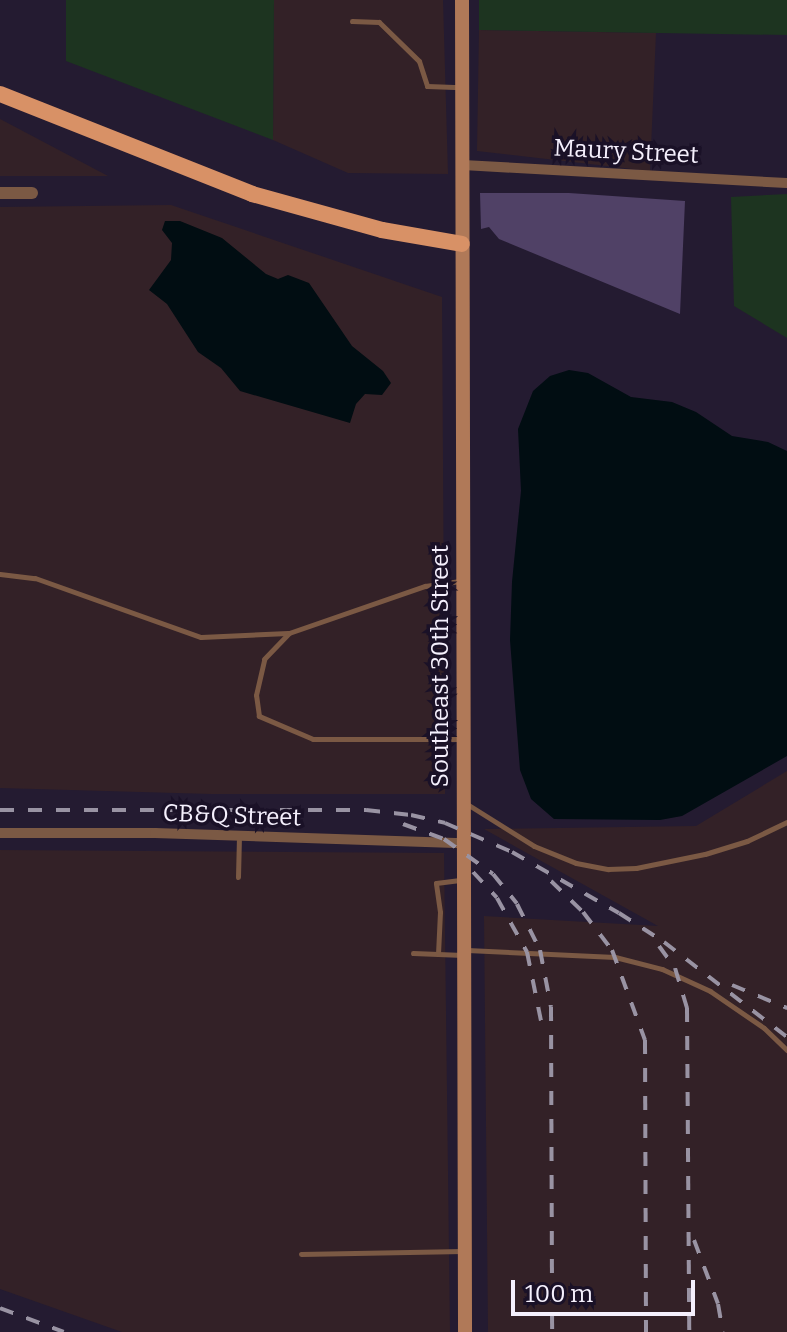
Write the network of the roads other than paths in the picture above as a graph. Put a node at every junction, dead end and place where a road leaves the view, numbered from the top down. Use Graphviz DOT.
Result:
graph roads {
  1 [pos="462,0"];
  2 [pos="352,21"];
  3 [pos="462,87"];
  4 [pos="0,94"];
  5 [pos="463,165"];
  6 [pos="787,183"];
  7 [pos="0,193"];
  8 [pos="32,193"];
  9 [pos="462,244"];
  10 [pos="0,574"];
  11 [pos="463,581"];
  12 [pos="289,633"];
  13 [pos="463,739"];
  14 [pos="463,801"];
  15 [pos="787,822"];
  16 [pos="0,833"];
  17 [pos="239,836"];
  18 [pos="463,843"];
  19 [pos="238,877"];
  20 [pos="463,880"];
  21 [pos="463,952"];
  22 [pos="413,953"];
  23 [pos="438,954"];
  24 [pos="787,1050"];
  25 [pos="464,1251"];
  26 [pos="301,1254"];
  27 [pos="465,1332"];
  1 -- 3 [label="main road, Southeast 30th Street"];
  2 -- 3 [label="lane"];
  3 -- 5 [label="main road, Southeast 30th Street"];
  4 -- 9 [label="main road"];
  5 -- 6 [label="street, Maury Street"];
  5 -- 9 [label="main road, Southeast 30th Street"];
  7 -- 8 [label="street"];
  9 -- 11 [label="main road, Southeast 30th Street"];
  10 -- 12 [label="lane"];
  11 -- 12 [label="lane"];
  11 -- 13 [label="main road, Southeast 30th Street"];
  12 -- 13 [label="lane"];
  13 -- 14 [label="main road, Southeast 30th Street"];
  14 -- 15 [label="lane"];
  14 -- 18 [label="main road, Southeast 30th Street"];
  16 -- 17 [label="street, CB&Q Street"];
  17 -- 18 [label="street, CB&Q Street"];
  17 -- 19 [label="lane"];
  18 -- 20 [label="main road, Southeast 30th Street"];
  20 -- 21 [label="main road, Southeast 30th Street"];
  20 -- 23 [label="lane"];
  21 -- 23 [label="lane"];
  21 -- 24 [label="lane"];
  21 -- 25 [label="main road, Southeast 30th Street"];
  22 -- 23 [label="lane"];
  25 -- 26 [label="lane"];
  25 -- 27 [label="main road, Southeast 30th Street"];
}
